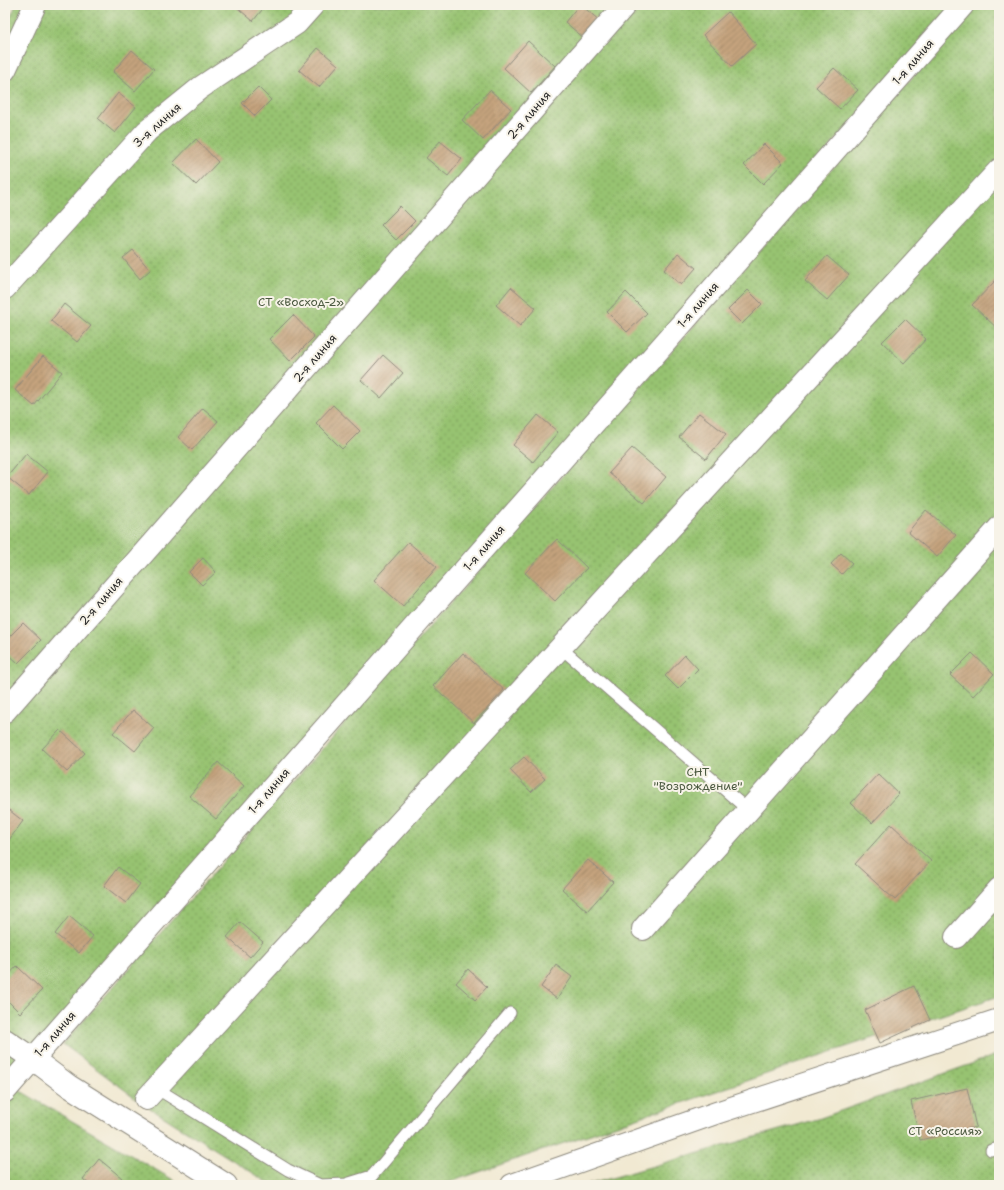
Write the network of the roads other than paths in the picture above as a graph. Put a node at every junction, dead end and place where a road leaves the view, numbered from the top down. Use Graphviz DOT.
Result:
graph roads {
  1 [pos="35,5"];
  2 [pos="313,5"];
  3 [pos="625,5"];
  4 [pos="963,5"];
  5 [pos="5,70"];
  6 [pos="999,170"];
  7 [pos="5,288"];
  8 [pos="999,528"];
  9 [pos="561,648"];
  10 [pos="5,711"];
  11 [pos="748,810"];
  12 [pos="999,889"];
  13 [pos="643,929"];
  14 [pos="956,937"];
  15 [pos="510,1013"];
  16 [pos="999,1020"];
  17 [pos="5,1040"];
  18 [pos="32,1059"];
  19 [pos="5,1091"];
  20 [pos="151,1094"];
  21 [pos="226,1185"];
  22 [pos="512,1185"];
  1 -- 5 [label="street"];
  2 -- 7 [label="street, 3-я линия"];
  3 -- 10 [label="street, 2-я линия"];
  4 -- 18 [label="street, 1-я линия"];
  6 -- 9 [label="street"];
  8 -- 11 [label="street"];
  9 -- 11 [label="lane"];
  9 -- 20 [label="street"];
  11 -- 13 [label="street"];
  12 -- 14 [label="street"];
  15 -- 20 [label="lane"];
  16 -- 22 [label="street"];
  17 -- 18 [label="street"];
  18 -- 19 [label="street, 1-я линия"];
  18 -- 21 [label="street"];
}
